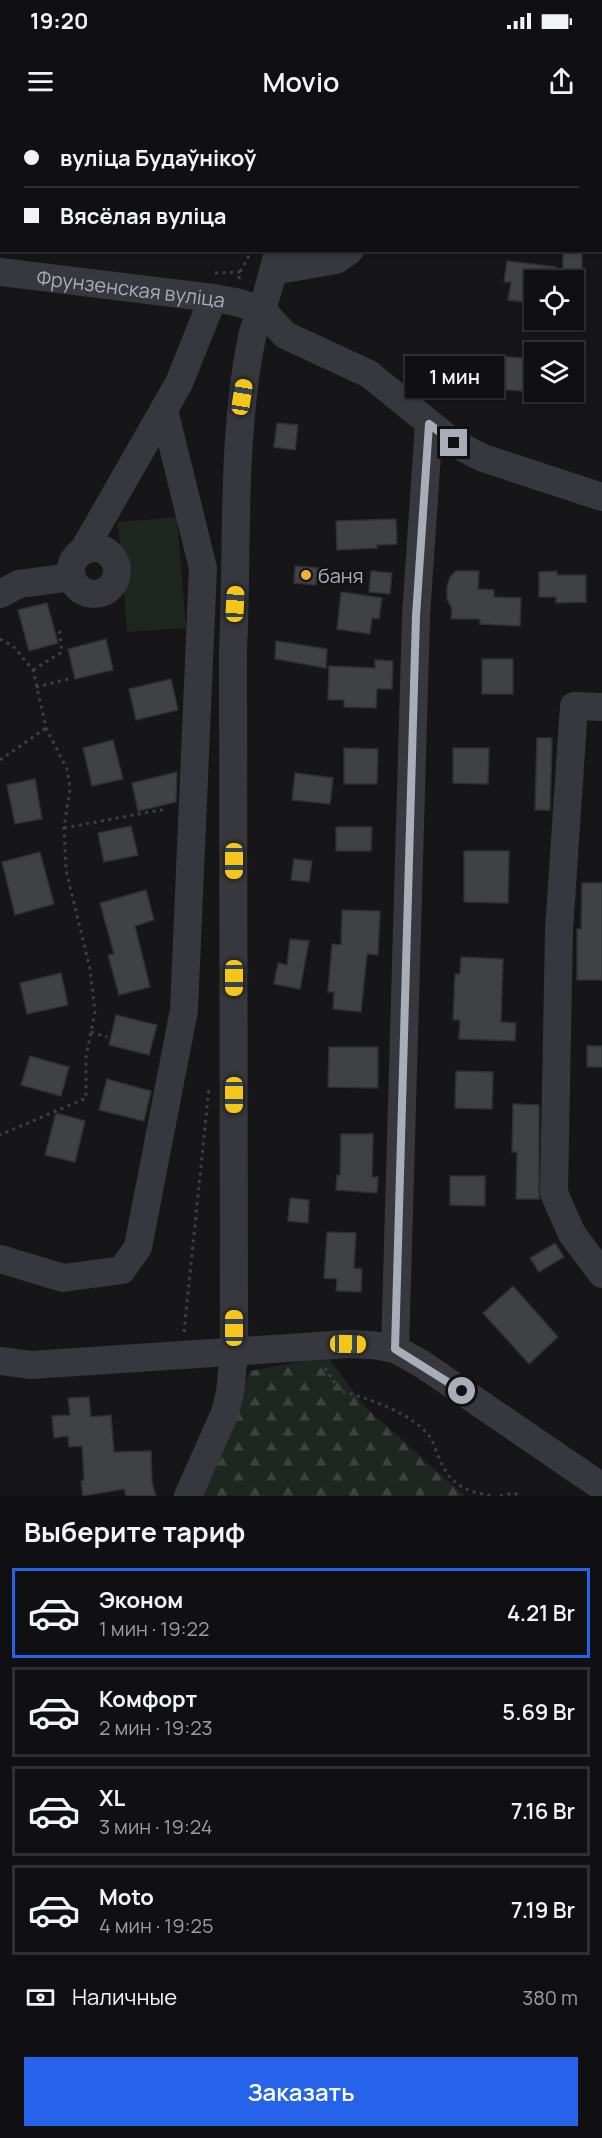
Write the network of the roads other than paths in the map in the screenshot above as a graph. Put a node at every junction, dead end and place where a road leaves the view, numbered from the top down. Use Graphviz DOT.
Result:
graph roads {
  1 [pos="347,252"];
  2 [pos="276,261"];
  3 [pos="0,272"];
  4 [pos="213,298"];
  5 [pos="262,310"];
  6 [pos="164,410"];
  7 [pos="429,424"];
  8 [pos="602,497"];
  9 [pos="83,551"];
  10 [pos="72,577"];
  11 [pos="0,594"];
  12 [pos="602,707"];
  13 [pos="0,1259"];
  14 [pos="602,1274"];
  15 [pos="395,1349"];
  16 [pos="234,1352"];
  17 [pos="0,1361"];
  18 [pos="602,1487"];
  19 [pos="188,1496"];
  1 -- 2 [label="street"];
  2 -- 5 [label="street"];
  3 -- 4 [label="street, Фрунзенская вуліца"];
  4 -- 5 [label="street, Фрунзенская вуліца"];
  4 -- 6 [label="street"];
  5 -- 7 [label="street"];
  5 -- 16 [label="street"];
  6 -- 9 [label="street"];
  6 -- 13 [label="street"];
  7 -- 8 [label="street"];
  7 -- 15 [label="street"];
  9 -- 10 [label="street"];
  9 -- 10 [label="street"];
  10 -- 11 [label="street"];
  12 -- 14 [label="street"];
  15 -- 16 [label="street"];
  15 -- 18 [label="street"];
  16 -- 17 [label="street"];
  16 -- 19 [label="street"];
}
